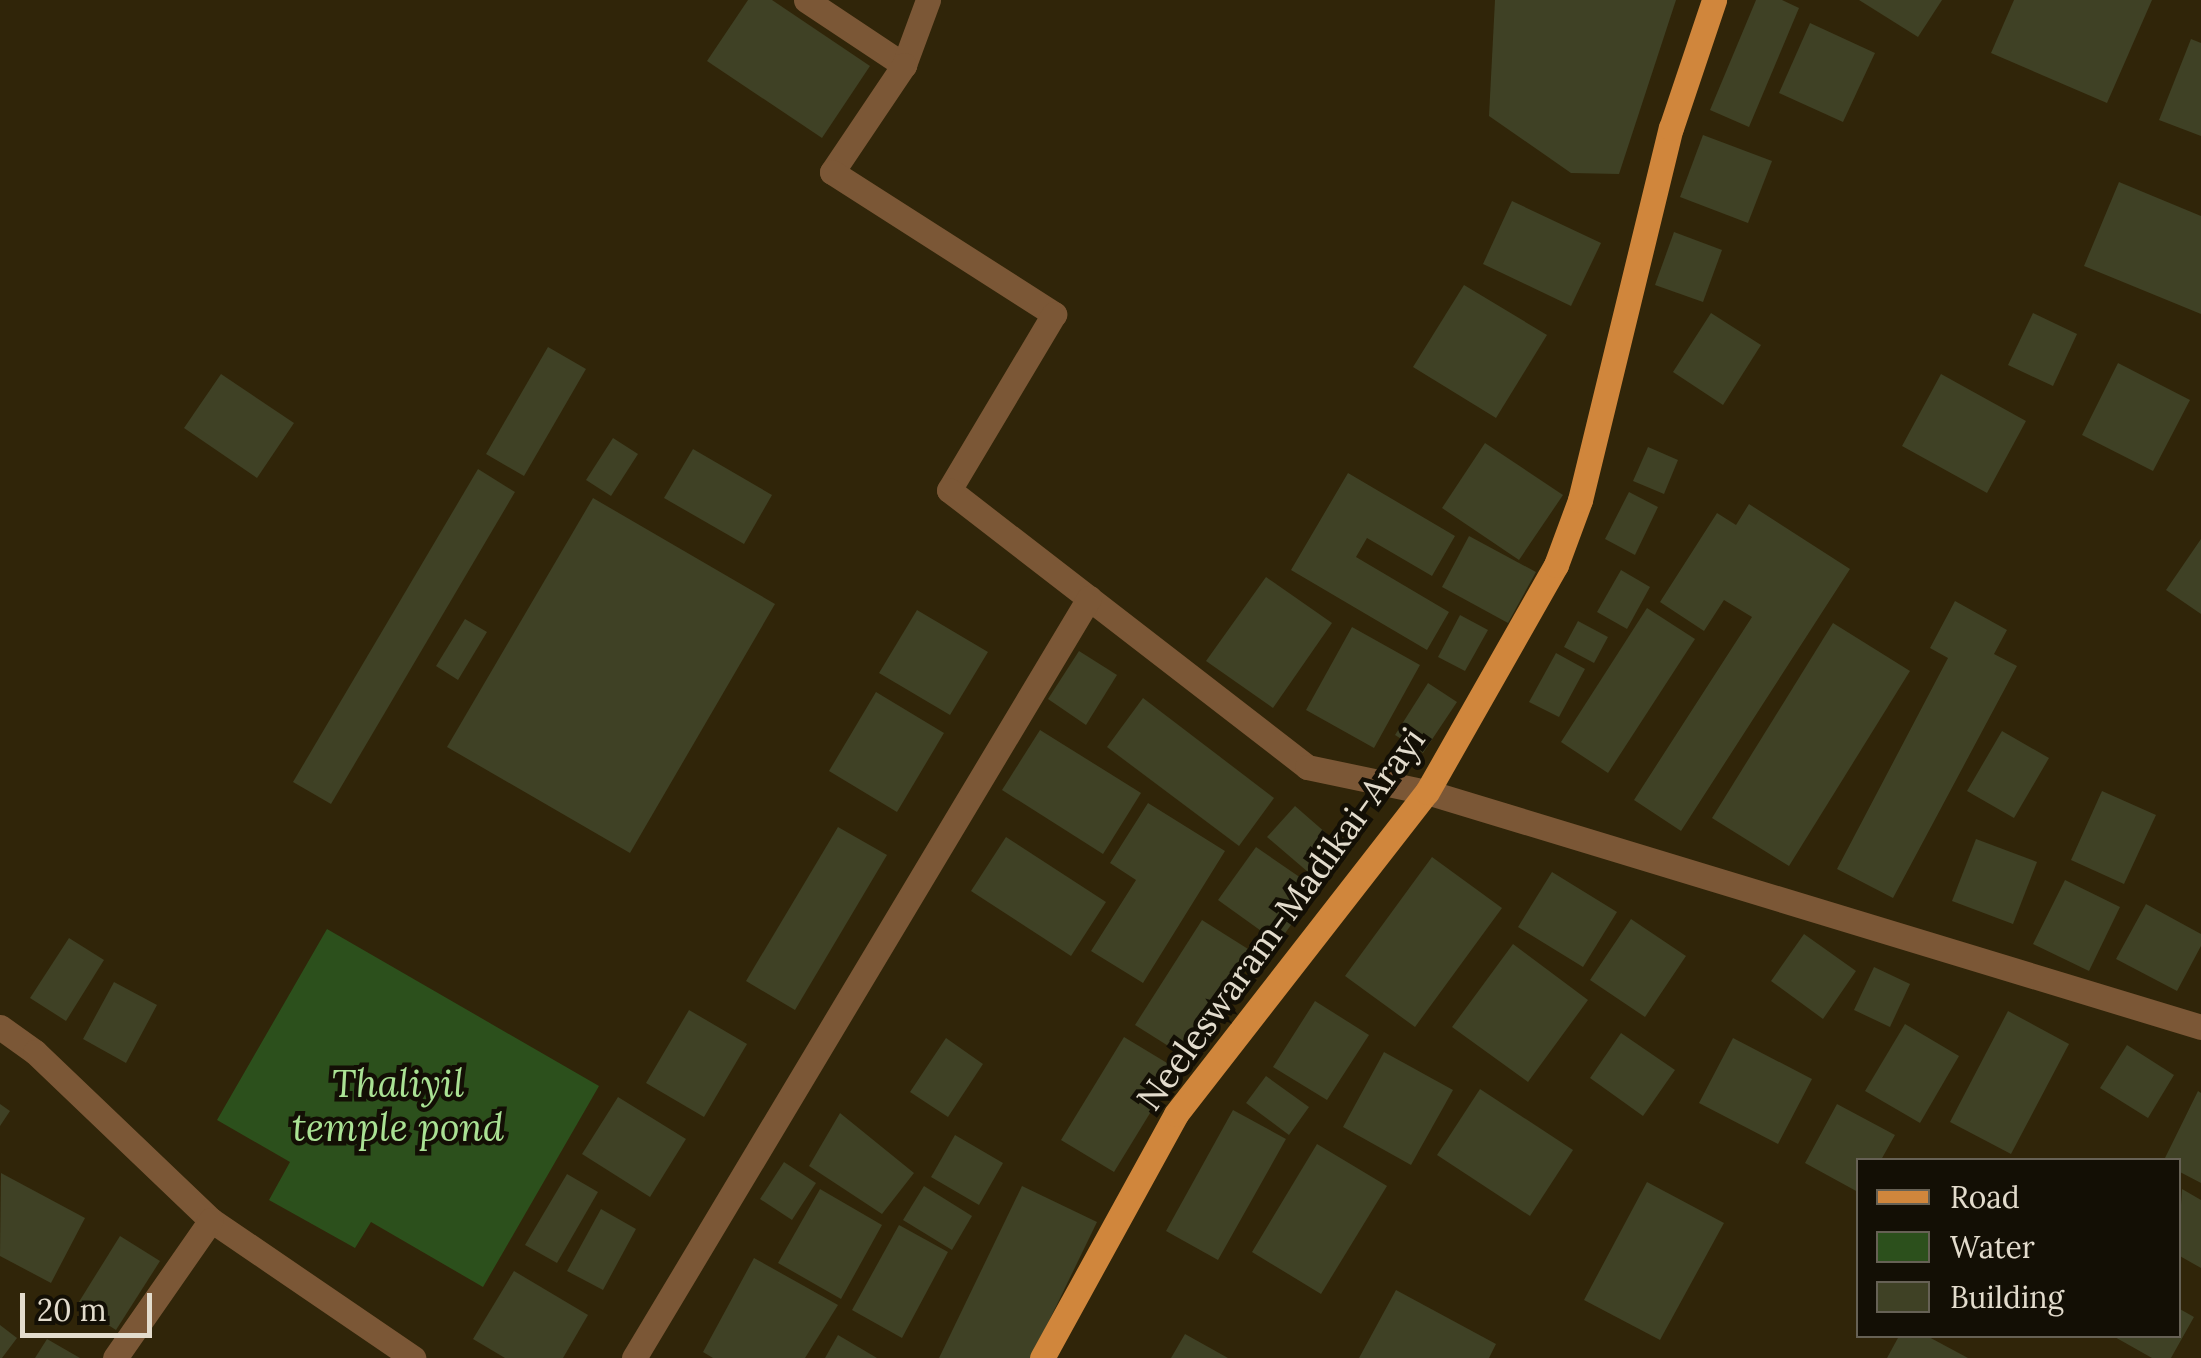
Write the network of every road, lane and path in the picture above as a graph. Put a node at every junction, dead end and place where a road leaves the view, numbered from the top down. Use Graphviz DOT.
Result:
graph roads {
  1 [pos="806,0"];
  2 [pos="928,0"];
  3 [pos="1714,0"];
  4 [pos="904,64"];
  5 [pos="1088,598"];
  6 [pos="1427,792"];
  7 [pos="2201,1027"];
  8 [pos="0,1028"];
  9 [pos="210,1220"];
  10 [pos="115,1358"];
  11 [pos="413,1358"];
  12 [pos="634,1358"];
  13 [pos="1042,1358"];
  1 -- 4 [label="street"];
  2 -- 4 [label="street"];
  3 -- 6 [label="main road, Neeleswaram-Madikai-Arayi"];
  4 -- 5 [label="street"];
  5 -- 6 [label="street"];
  5 -- 12 [label="street"];
  6 -- 7 [label="street"];
  6 -- 13 [label="main road, Neeleswaram-Madikai-Arayi"];
  8 -- 9 [label="street"];
  9 -- 10 [label="street"];
  9 -- 11 [label="street"];
}
